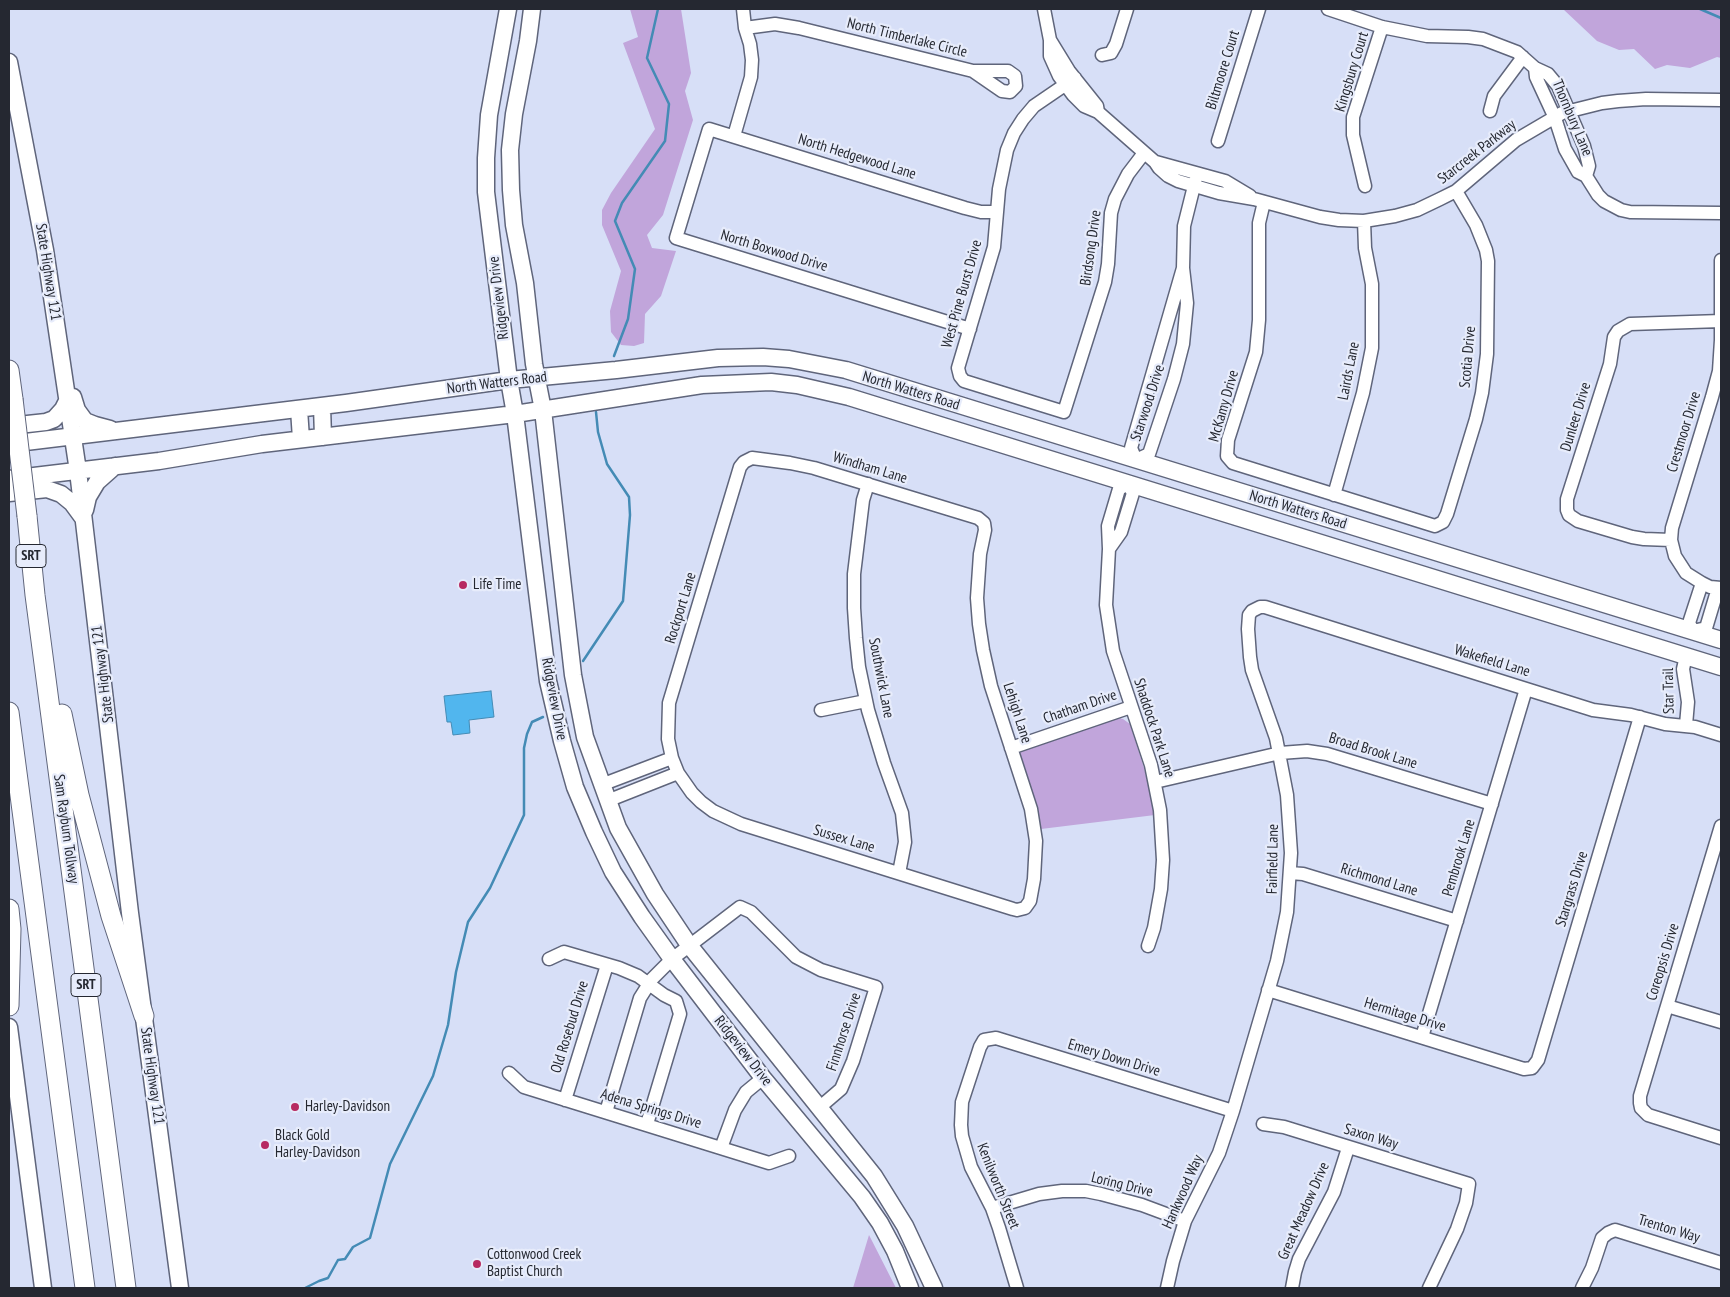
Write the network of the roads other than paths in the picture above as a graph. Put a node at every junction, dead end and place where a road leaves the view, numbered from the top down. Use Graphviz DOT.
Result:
graph roads {
  1 [pos="508,9"];
  2 [pos="532,9"];
  3 [pos="743,9"];
  4 [pos="1044,9"];
  5 [pos="1127,9"];
  6 [pos="1259,9"];
  7 [pos="1328,9"];
  8 [pos="1382,27"];
  9 [pos="746,28"];
  10 [pos="1102,55"];
  11 [pos="1523,57"];
  12 [pos="9,62"];
  13 [pos="1535,68"];
  14 [pos="973,71"];
  15 [pos="1070,81"];
  16 [pos="1721,100"];
  17 [pos="1490,111"];
  18 [pos="1569,112"];
  19 [pos="1555,118"];
  20 [pos="709,129"];
  21 [pos="734,136"];
  22 [pos="1218,141"];
  23 [pos="486,149"];
  24 [pos="510,150"];
  25 [pos="1144,153"];
  26 [pos="1586,176"];
  27 [pos="1195,180"];
  28 [pos="1364,186"];
  29 [pos="1456,191"];
  30 [pos="1259,200"];
  31 [pos="996,212"];
  32 [pos="1721,212"];
  33 [pos="1364,221"];
  34 [pos="1721,260"];
  35 [pos="1183,268"];
  36 [pos="1721,322"];
  37 [pos="970,329"];
  38 [pos="62,359"];
  39 [pos="9,370"];
  40 [pos="537,378"];
  41 [pos="508,380"];
  42 [pos="68,399"];
  43 [pos="322,406"];
  44 [pos="299,409"];
  45 [pos="543,410"];
  46 [pos="1064,412"];
  47 [pos="514,414"];
  48 [pos="9,426"];
  49 [pos="117,430"];
  50 [pos="73,436"];
  51 [pos="323,437"];
  52 [pos="302,439"];
  53 [pos="9,444"];
  54 [pos="1136,460"];
  55 [pos="744,462"];
  56 [pos="115,466"];
  57 [pos="78,471"];
  58 [pos="9,479"];
  59 [pos="868,484"];
  60 [pos="1128,484"];
  61 [pos="9,494"];
  62 [pos="1334,495"];
  63 [pos="84,520"];
  64 [pos="984,523"];
  65 [pos="1439,525"];
  66 [pos="1671,540"];
  67 [pos="1702,583"];
  68 [pos="1719,588"];
  69 [pos="1256,608"];
  70 [pos="1693,632"];
  71 [pos="1721,640"];
  72 [pos="1686,656"];
  73 [pos="1721,666"];
  74 [pos="573,675"];
  75 [pos="548,681"];
  76 [pos="46,682"];
  77 [pos="1526,689"];
  78 [pos="866,700"];
  79 [pos="1131,707"];
  80 [pos="821,710"];
  81 [pos="9,712"];
  82 [pos="1640,717"];
  83 [pos="1686,725"];
  84 [pos="1721,735"];
  85 [pos="1011,748"];
  86 [pos="1280,753"];
  87 [pos="675,766"];
  88 [pos="1155,782"];
  89 [pos="601,785"];
  90 [pos="575,787"];
  91 [pos="607,801"];
  92 [pos="1492,804"];
  93 [pos="1721,826"];
  94 [pos="1717,852"];
  95 [pos="899,873"];
  96 [pos="1290,873"];
  97 [pos="9,909"];
  98 [pos="1024,909"];
  99 [pos="1457,921"];
  100 [pos="689,945"];
  101 [pos="1148,946"];
  102 [pos="549,959"];
  103 [pos="672,959"];
  104 [pos="607,965"];
  105 [pos="649,984"];
  106 [pos="1268,990"];
  107 [pos="9,1006"];
  108 [pos="1667,1006"];
  109 [pos="144,1016"];
  110 [pos="1721,1022"];
  111 [pos="9,1027"];
  112 [pos="1422,1037"];
  113 [pos="986,1039"];
  114 [pos="1532,1068"];
  115 [pos="509,1073"];
  116 [pos="763,1078"];
  117 [pos="565,1100"];
  118 [pos="820,1107"];
  119 [pos="1233,1111"];
  120 [pos="606,1112"];
  121 [pos="647,1124"];
  122 [pos="1262,1124"];
  123 [pos="1721,1138"];
  124 [pos="721,1148"];
  125 [pos="1348,1148"];
  126 [pos="789,1156"];
  127 [pos="992,1208"];
  128 [pos="1185,1221"];
  129 [pos="1721,1262"];
  130 [pos="43,1288"];
  131 [pos="85,1288"];
  132 [pos="126,1288"];
  133 [pos="180,1288"];
  134 [pos="910,1288"];
  135 [pos="934,1288"];
  136 [pos="1017,1288"];
  137 [pos="1167,1288"];
  138 [pos="1292,1288"];
  139 [pos="1429,1288"];
  140 [pos="1582,1288"];
  1 -- 23 [label="main road, Ridgeview Drive"];
  2 -- 24 [label="main road, Ridgeview Drive"];
  3 -- 9 [label="street"];
  4 -- 15 [label="street, Starcreek Parkway"];
  5 -- 10 [label="street"];
  6 -- 22 [label="street, Biltmoore Court"];
  7 -- 8 [label="street, Thornbury Lane"];
  8 -- 11 [label="street, Thornbury Lane"];
  8 -- 28 [label="street, Kingsbury Court"];
  9 -- 14 [label="street, North Timberlake Circle"];
  9 -- 21 [label="street"];
  11 -- 13 [label="street, Thornbury Lane"];
  11 -- 17 [label="street"];
  12 -- 38 [label="main road, State Highway 121"];
  13 -- 18 [label="street, Thornbury Lane"];
  13 -- 19 [label="street, Thornbury Lane"];
  15 -- 25 [label="street, Starcreek Parkway"];
  15 -- 31 [label="street, West Pine Burst Drive"];
  16 -- 18 [label="street, Starcreek Parkway"];
  18 -- 19 [label="street, Starcreek Parkway"];
  18 -- 26 [label="street, Thornbury Lane"];
  19 -- 26 [label="street, Thornbury Lane"];
  19 -- 29 [label="street, Starcreek Parkway"];
  20 -- 21 [label="street, North Hedgewood Lane"];
  20 -- 37 [label="street, North Boxwood Drive"];
  21 -- 31 [label="street, North Hedgewood Lane"];
  23 -- 24 [label="main road"];
  23 -- 41 [label="main road, Ridgeview Drive"];
  24 -- 40 [label="main road, Ridgeview Drive"];
  25 -- 27 [label="street, Starcreek Parkway"];
  25 -- 46 [label="street, Birdsong Drive"];
  26 -- 32 [label="street, Thornbury Lane"];
  27 -- 30 [label="street, Starcreek Parkway"];
  27 -- 35 [label="street, Starwood Drive"];
  29 -- 33 [label="street, Starcreek Parkway"];
  29 -- 65 [label="street, Scotia Drive"];
  30 -- 33 [label="street, Starcreek Parkway"];
  30 -- 62 [label="street, McKamy Drive"];
  31 -- 37 [label="street, West Pine Burst Drive"];
  33 -- 62 [label="street, Lairds Lane"];
  34 -- 36 [label="street, Crestmoor Drive"];
  35 -- 54 [label="street, Starwood Drive"];
  35 -- 54 [label="street, Starwood Drive"];
  36 -- 66 [label="street, Crestmoor Drive"];
  36 -- 66 [label="street, Dunleer Drive"];
  37 -- 46 [label="street, West Pine Burst Drive"];
  38 -- 42 [label="main road, State Highway 121"];
  38 -- 49 [label="main road"];
  39 -- 76 [label="highway, Sam Rayburn Tollway / SRT, bridge"];
  40 -- 41 [label="main road, North Watters Road"];
  40 -- 45 [label="main road, Ridgeview Drive"];
  40 -- 54 [label="main road, North Watters Road"];
  41 -- 43 [label="main road, North Watters Road"];
  41 -- 47 [label="main road, Ridgeview Drive"];
  42 -- 48 [label="main road"];
  42 -- 50 [label="main road, State Highway 121"];
  43 -- 44 [label="main road, North Watters Road"];
  43 -- 51 [label="main road"];
  44 -- 49 [label="main road, North Watters Road"];
  44 -- 52 [label="main road"];
  45 -- 47 [label="main road, North Watters Road"];
  45 -- 60 [label="main road, North Watters Road"];
  45 -- 74 [label="main road, Ridgeview Drive"];
  47 -- 51 [label="main road, North Watters Road"];
  47 -- 75 [label="main road, Ridgeview Drive"];
  49 -- 50 [label="main road, North Watters Road"];
  50 -- 53 [label="main road, North Watters Road"];
  50 -- 57 [label="main road, State Highway 121"];
  51 -- 52 [label="main road, North Watters Road"];
  52 -- 56 [label="main road, North Watters Road"];
  54 -- 60 [label="main road"];
  54 -- 70 [label="main road, North Watters Road"];
  55 -- 59 [label="street, Windham Lane"];
  55 -- 87 [label="street, Rockport Lane"];
  56 -- 57 [label="main road, North Watters Road"];
  56 -- 63 [label="main road"];
  57 -- 58 [label="main road, North Watters Road"];
  57 -- 63 [label="main road, State Highway 121"];
  59 -- 64 [label="street, Windham Lane"];
  59 -- 78 [label="street, Southwick Lane"];
  60 -- 72 [label="main road, North Watters Road"];
  60 -- 79 [label="street, Shaddock Park Lane"];
  61 -- 63 [label="main road"];
  62 -- 65 [label="street, McKamy Drive"];
  63 -- 109 [label="main road, State Highway 121"];
  64 -- 85 [label="street, Lehigh Lane"];
  66 -- 67 [label="street, Crestmoor Drive"];
  67 -- 68 [label="street, Crestmoor Drive"];
  67 -- 70 [label="street"];
  68 -- 70 [label="street"];
  69 -- 77 [label="street, Wakefield Lane"];
  69 -- 86 [label="street, Fairfield Lane"];
  70 -- 71 [label="main road, North Watters Road"];
  70 -- 72 [label="main road"];
  72 -- 73 [label="main road, North Watters Road"];
  72 -- 83 [label="street, Star Trail"];
  74 -- 75 [label="main road"];
  74 -- 89 [label="main road, Ridgeview Drive"];
  75 -- 90 [label="main road, Ridgeview Drive"];
  76 -- 109 [label="highway"];
  76 -- 132 [label="highway, Sam Rayburn Tollway / SRT"];
  77 -- 82 [label="street, Wakefield Lane"];
  77 -- 92 [label="street, Pembrook Lane"];
  78 -- 80 [label="street"];
  78 -- 95 [label="street, Southwick Lane"];
  79 -- 85 [label="street, Chatham Drive"];
  79 -- 88 [label="street, Shaddock Park Lane"];
  81 -- 131 [label="highway"];
  82 -- 83 [label="street, Wakefield Lane"];
  82 -- 114 [label="street, Stargrass Drive"];
  83 -- 84 [label="street, Wakefield Lane"];
  85 -- 98 [label="street, Lehigh Lane"];
  86 -- 88 [label="street, Broad Brook Lane"];
  86 -- 92 [label="street, Broad Brook Lane"];
  86 -- 96 [label="street, Fairfield Lane"];
  87 -- 89 [label="street"];
  87 -- 91 [label="street"];
  87 -- 95 [label="street, Sussex Lane"];
  88 -- 101 [label="street, Shaddock Park Lane"];
  89 -- 91 [label="main road, Ridgeview Drive"];
  90 -- 91 [label="main road"];
  90 -- 103 [label="main road, Ridgeview Drive"];
  91 -- 100 [label="main road, Ridgeview Drive"];
  92 -- 99 [label="street, Pembrook Lane"];
  93 -- 94 [label="street, Coreopsis Drive"];
  94 -- 108 [label="street, Coreopsis Drive"];
  95 -- 98 [label="street, Sussex Lane"];
  96 -- 99 [label="street, Richmond Lane"];
  96 -- 106 [label="street, Fairfield Lane"];
  97 -- 107 [label="highway"];
  99 -- 112 [label="street, Pembrook Lane"];
  100 -- 103 [label="street"];
  100 -- 118 [label="main road, Ridgeview Drive"];
  100 -- 118 [label="street, Finnhorse Drive"];
  102 -- 104 [label="street"];
  103 -- 105 [label="street"];
  103 -- 116 [label="main road, Ridgeview Drive"];
  104 -- 105 [label="street"];
  104 -- 117 [label="street, Old Rosebud Drive"];
  105 -- 120 [label="street"];
  105 -- 121 [label="street"];
  106 -- 112 [label="street, Hermitage Drive"];
  106 -- 119 [label="street, Fairfield Lane"];
  108 -- 110 [label="street"];
  108 -- 123 [label="street, Coreopsis Drive"];
  109 -- 133 [label="main road, State Highway 121"];
  111 -- 130 [label="main road"];
  112 -- 114 [label="street, Hermitage Drive"];
  113 -- 119 [label="street, Emery Down Drive"];
  113 -- 127 [label="street, Kenilworth Street"];
  115 -- 117 [label="street, Adena Springs Drive"];
  116 -- 124 [label="street"];
  116 -- 134 [label="main road, Ridgeview Drive"];
  117 -- 120 [label="street, Adena Springs Drive"];
  118 -- 135 [label="main road, Ridgeview Drive"];
  119 -- 128 [label="street, Hankwood Way"];
  120 -- 121 [label="street, Adena Springs Drive"];
  121 -- 124 [label="street, Adena Springs Drive"];
  122 -- 125 [label="street, Saxon Way"];
  124 -- 126 [label="street, Adena Springs Drive"];
  125 -- 138 [label="street, Great Meadow Drive"];
  125 -- 139 [label="street, Saxon Way"];
  127 -- 128 [label="street, Loring Drive"];
  127 -- 136 [label="street, Kenilworth Street"];
  128 -- 137 [label="street, Hankwood Way"];
  129 -- 140 [label="street, Trenton Way"];
}
